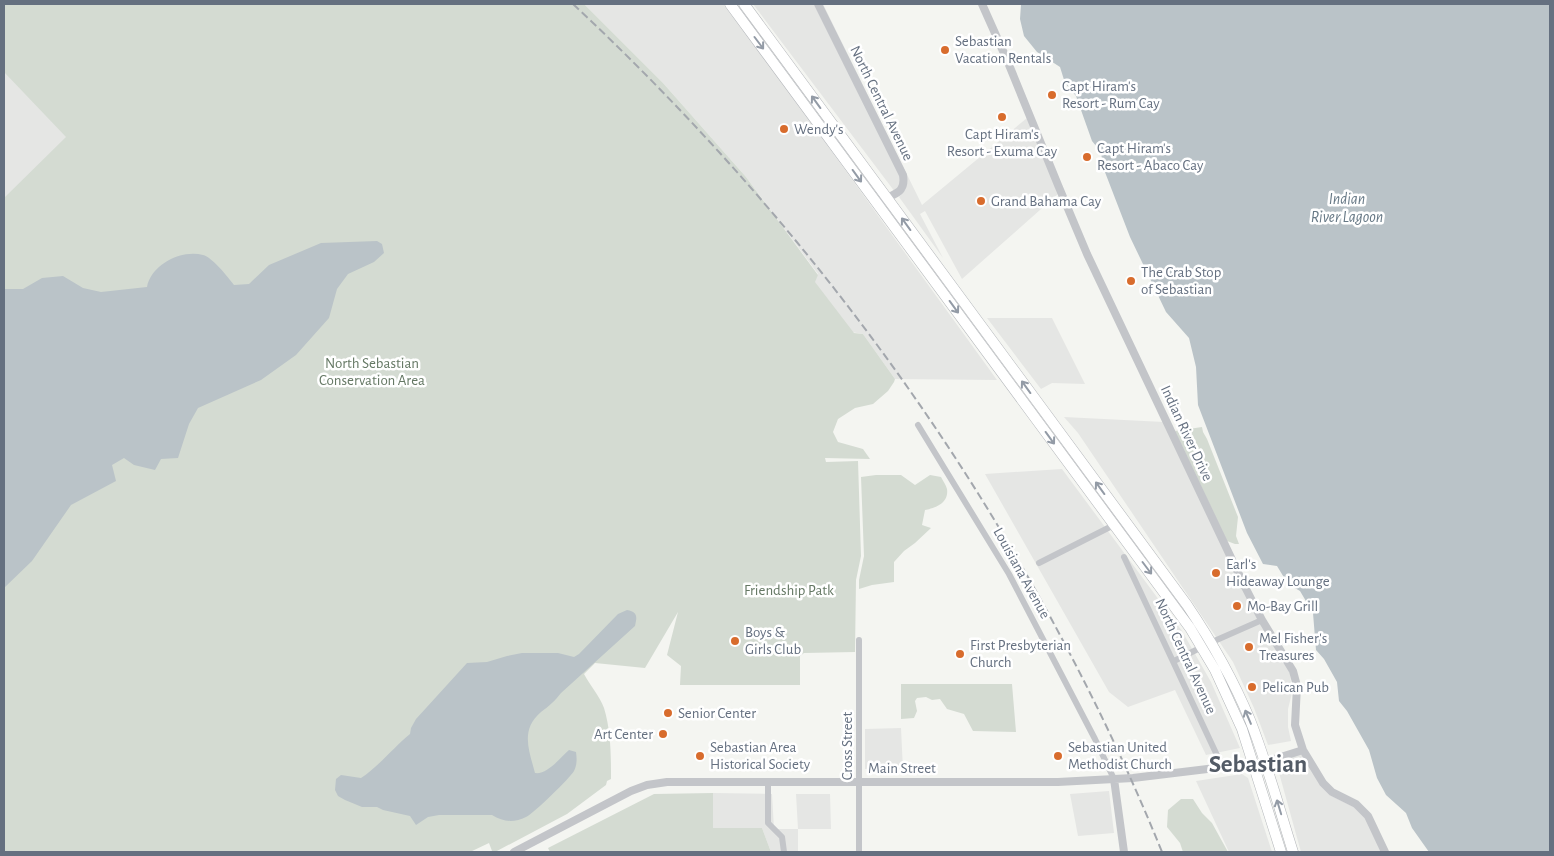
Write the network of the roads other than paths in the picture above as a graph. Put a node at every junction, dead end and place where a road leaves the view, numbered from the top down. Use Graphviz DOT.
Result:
graph roads {
  1 [pos="730,4"];
  2 [pos="744,4"];
  3 [pos="818,4"];
  4 [pos="982,4"];
  5 [pos="805,86"];
  6 [pos="794,91"];
  7 [pos="886,198"];
  8 [pos="877,203"];
  9 [pos="918,425"];
  10 [pos="1101,507"];
  11 [pos="1120,515"];
  12 [pos="1114,525"];
  13 [pos="1135,535"];
  14 [pos="1124,557"];
  15 [pos="1039,563"];
  16 [pos="1262,620"];
  17 [pos="859,640"];
  18 [pos="1212,642"];
  19 [pos="1202,647"];
  20 [pos="1174,661"];
  21 [pos="1303,750"];
  22 [pos="1265,762"];
  23 [pos="1254,764"];
  24 [pos="1223,768"];
  25 [pos="1114,779"];
  26 [pos="860,781"];
  27 [pos="768,782"];
  28 [pos="514,852"];
  29 [pos="784,852"];
  30 [pos="859,852"];
  31 [pos="1124,852"];
  32 [pos="1281,852"];
  33 [pos="1293,852"];
  34 [pos="1385,852"];
  1 -- 6 [label="main road, one-way"];
  2 -- 5 [label="main road"];
  3 -- 7 [label="street, North Central Avenue"];
  4 -- 16 [label="street, Indian River Drive"];
  5 -- 6 [label="street"];
  7 -- 5 [label="main road, one-way"];
  6 -- 8 [label="main road, one-way"];
  7 -- 8 [label="street, North Central Avenue"];
  11 -- 7 [label="main road, one-way"];
  8 -- 10 [label="main road, one-way"];
  9 -- 25 [label="street, Louisiana Avenue"];
  10 -- 11 [label="main road"];
  10 -- 12 [label="main road"];
  11 -- 13 [label="main road"];
  12 -- 13 [label="main road"];
  12 -- 15 [label="street"];
  12 -- 19 [label="main road, one-way"];
  13 -- 18 [label="main road"];
  14 -- 20 [label="street, North Central Avenue"];
  16 -- 18 [label="street"];
  16 -- 21 [label="street, Indian River Drive"];
  17 -- 26 [label="street, Cross Street"];
  22 -- 18 [label="main road, one-way"];
  19 -- 20 [label="street"];
  19 -- 23 [label="main road"];
  20 -- 24 [label="street, North Central Avenue"];
  21 -- 22 [label="street, Main Street"];
  21 -- 34 [label="street, Indian River Drive"];
  22 -- 23 [label="street, Main Street"];
  33 -- 22 [label="main road, one-way"];
  23 -- 24 [label="street, Main Street"];
  23 -- 32 [label="main road"];
  24 -- 25 [label="street, Main Street"];
  25 -- 26 [label="street, Main Street"];
  25 -- 31 [label="street, Louisiana Avenue"];
  26 -- 27 [label="street, Main Street"];
  26 -- 30 [label="street, Cross Street"];
  27 -- 28 [label="street, Main Street"];
  27 -- 29 [label="street"];
}
